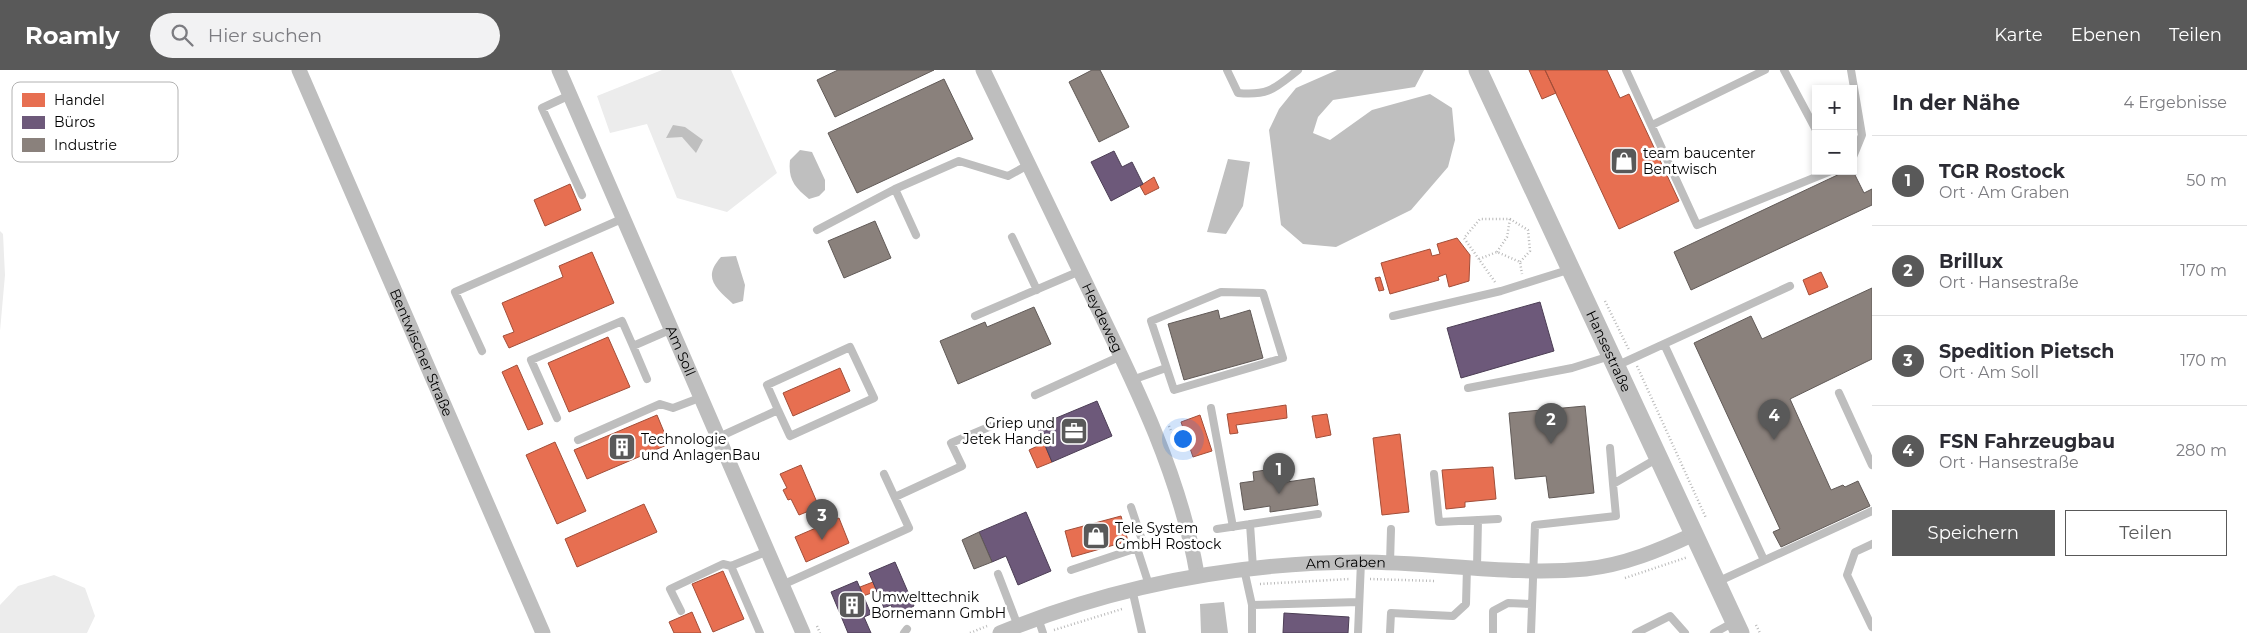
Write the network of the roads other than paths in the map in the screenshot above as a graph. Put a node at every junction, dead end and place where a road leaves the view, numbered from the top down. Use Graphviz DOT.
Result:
graph roads {
  1 [pos="299,70"];
  2 [pos="559,70"];
  3 [pos="983,70"];
  4 [pos="1227,70"];
  5 [pos="1298,70"];
  6 [pos="1478,70"];
  7 [pos="1626,70"];
  8 [pos="1765,70"];
  9 [pos="1784,70"];
  10 [pos="1851,70"];
  11 [pos="570,95"];
  12 [pos="1812,122"];
  13 [pos="1652,125"];
  14 [pos="1857,147"];
  15 [pos="1028,165"];
  16 [pos="1820,175"];
  17 [pos="895,189"];
  18 [pos="582,195"];
  19 [pos="624,218"];
  20 [pos="817,230"];
  21 [pos="916,235"];
  22 [pos="1012,237"];
  23 [pos="1571,269"];
  24 [pos="1080,271"];
  25 [pos="1790,286"];
  26 [pos="1037,290"];
  27 [pos="975,316"];
  28 [pos="1393,316"];
  29 [pos="672,329"];
  30 [pos="1664,344"];
  31 [pos="633,346"];
  32 [pos="482,351"];
  33 [pos="1121,356"];
  34 [pos="1614,360"];
  35 [pos="1166,368"];
  36 [pos="647,379"];
  37 [pos="1132,380"];
  38 [pos="1468,388"];
  39 [pos="1839,393"];
  40 [pos="1035,395"];
  41 [pos="702,397"];
  42 [pos="1211,408"];
  43 [pos="778,410"];
  44 [pos="557,418"];
  45 [pos="996,424"];
  46 [pos="719,437"];
  47 [pos="578,440"];
  48 [pos="1610,448"];
  49 [pos="1658,458"];
  50 [pos="1872,465"];
  51 [pos="884,474"];
  52 [pos="1434,474"];
  53 [pos="1614,484"];
  54 [pos="895,498"];
  55 [pos="1132,507"];
  56 [pos="1872,511"];
  57 [pos="1318,514"];
  58 [pos="1498,519"];
  59 [pos="1478,520"];
  60 [pos="1250,524"];
  61 [pos="1233,527"];
  62 [pos="1218,529"];
  63 [pos="1391,529"];
  64 [pos="1697,542"];
  65 [pos="1872,544"];
  66 [pos="1138,548"];
  67 [pos="768,551"];
  68 [pos="1764,560"];
  69 [pos="1361,562"];
  70 [pos="1390,563"];
  71 [pos="731,566"];
  72 [pos="1472,567"];
  73 [pos="1248,568"];
  74 [pos="1071,570"];
  75 [pos="1534,570"];
  76 [pos="998,574"];
  77 [pos="1197,574"];
  78 [pos="1716,582"];
  79 [pos="782,585"];
  80 [pos="1149,585"];
  81 [pos="1132,590"];
  82 [pos="1359,602"];
  83 [pos="1532,604"];
  84 [pos="1252,605"];
  85 [pos="681,611"];
  86 [pos="1038,618"];
  87 [pos="1018,626"];
  88 [pos="1737,627"];
  89 [pos="1872,627"];
  90 [pos="544,633"];
  91 [pos="760,633"];
  92 [pos="803,633"];
  93 [pos="1000,633"];
  94 [pos="1044,633"];
  95 [pos="1142,633"];
  96 [pos="1252,633"];
  97 [pos="1358,633"];
  98 [pos="1390,633"];
  99 [pos="1493,633"];
  100 [pos="1531,633"];
  101 [pos="1636,633"];
  102 [pos="1686,633"];
  103 [pos="1714,633"];
  1 -- 90 [label="street, Bentwischer Straße"];
  2 -- 11 [label="street, Am Soll"];
  3 -- 15 [label="street, Heydeweg"];
  4 -- 5 [label="lane"];
  6 -- 23 [label="street, Hansestraße"];
  7 -- 13 [label="lane"];
  8 -- 13 [label="lane"];
  9 -- 12 [label="lane"];
  10 -- 14 [label="lane"];
  11 -- 18 [label="lane"];
  11 -- 19 [label="street, Am Soll"];
  13 -- 16 [label="lane"];
  15 -- 17 [label="lane"];
  15 -- 24 [label="street, Heydeweg"];
  17 -- 20 [label="lane"];
  17 -- 21 [label="lane"];
  19 -- 29 [label="street, Am Soll"];
  19 -- 32 [label="lane"];
  22 -- 26 [label="lane"];
  23 -- 28 [label="lane"];
  23 -- 34 [label="street, Hansestraße"];
  24 -- 26 [label="lane"];
  24 -- 33 [label="street, Heydeweg"];
  25 -- 30 [label="lane"];
  26 -- 27 [label="lane"];
  29 -- 31 [label="lane"];
  29 -- 41 [label="street, Am Soll"];
  30 -- 34 [label="lane"];
  30 -- 68 [label="lane"];
  31 -- 36 [label="lane"];
  31 -- 44 [label="lane"];
  33 -- 37 [label="street, Heydeweg"];
  33 -- 40 [label="lane"];
  34 -- 38 [label="lane"];
  34 -- 49 [label="street, Hansestraße"];
  35 -- 35 [label="lane"];
  35 -- 37 [label="lane"];
  37 -- 77 [label="street, Heydeweg"];
  39 -- 50 [label="lane"];
  41 -- 46 [label="street, Am Soll"];
  41 -- 47 [label="lane"];
  42 -- 61 [label="lane"];
  43 -- 43 [label="lane"];
  43 -- 46 [label="lane"];
  45 -- 54 [label="lane"];
  46 -- 67 [label="street, Am Soll"];
  48 -- 53 [label="lane"];
  49 -- 53 [label="lane"];
  49 -- 64 [label="street, Hansestraße"];
  51 -- 54 [label="lane"];
  52 -- 59 [label="lane"];
  53 -- 75 [label="lane"];
  54 -- 79 [label="lane"];
  55 -- 66 [label="lane"];
  56 -- 68 [label="lane"];
  57 -- 60 [label="lane"];
  58 -- 59 [label="lane"];
  59 -- 72 [label="lane"];
  60 -- 61 [label="lane"];
  60 -- 73 [label="lane"];
  61 -- 62 [label="lane"];
  63 -- 70 [label="lane"];
  64 -- 75 [label="street, Am Graben"];
  64 -- 78 [label="street, Hansestraße"];
  65 -- 89 [label="lane"];
  66 -- 74 [label="lane"];
  66 -- 80 [label="lane"];
  67 -- 71 [label="lane"];
  67 -- 79 [label="street, Am Soll"];
  68 -- 78 [label="lane"];
  69 -- 70 [label="street, Am Graben"];
  69 -- 73 [label="street, Am Graben"];
  69 -- 82 [label="lane"];
  70 -- 72 [label="street, Am Graben"];
  71 -- 85 [label="lane"];
  71 -- 91 [label="lane"];
  72 -- 75 [label="street, Am Graben"];
  72 -- 98 [label="lane"];
  73 -- 77 [label="street, Am Graben"];
  73 -- 84 [label="lane"];
  75 -- 83 [label="lane"];
  76 -- 87 [label="lane"];
  77 -- 80 [label="street, Am Graben"];
  78 -- 88 [label="street, Hansestraße"];
  79 -- 92 [label="street, Am Soll"];
  80 -- 81 [label="street, Am Graben"];
  81 -- 86 [label="street, Am Graben"];
  81 -- 95 [label="lane"];
  82 -- 84 [label="lane"];
  82 -- 97 [label="lane"];
  83 -- 99 [label="lane"];
  83 -- 100 [label="lane"];
  84 -- 96 [label="lane"];
  86 -- 87 [label="street, Am Graben"];
  86 -- 94 [label="lane"];
  87 -- 93 [label="street, Am Graben"];
  88 -- 103 [label="lane"];
  101 -- 102 [label="lane"];
}
